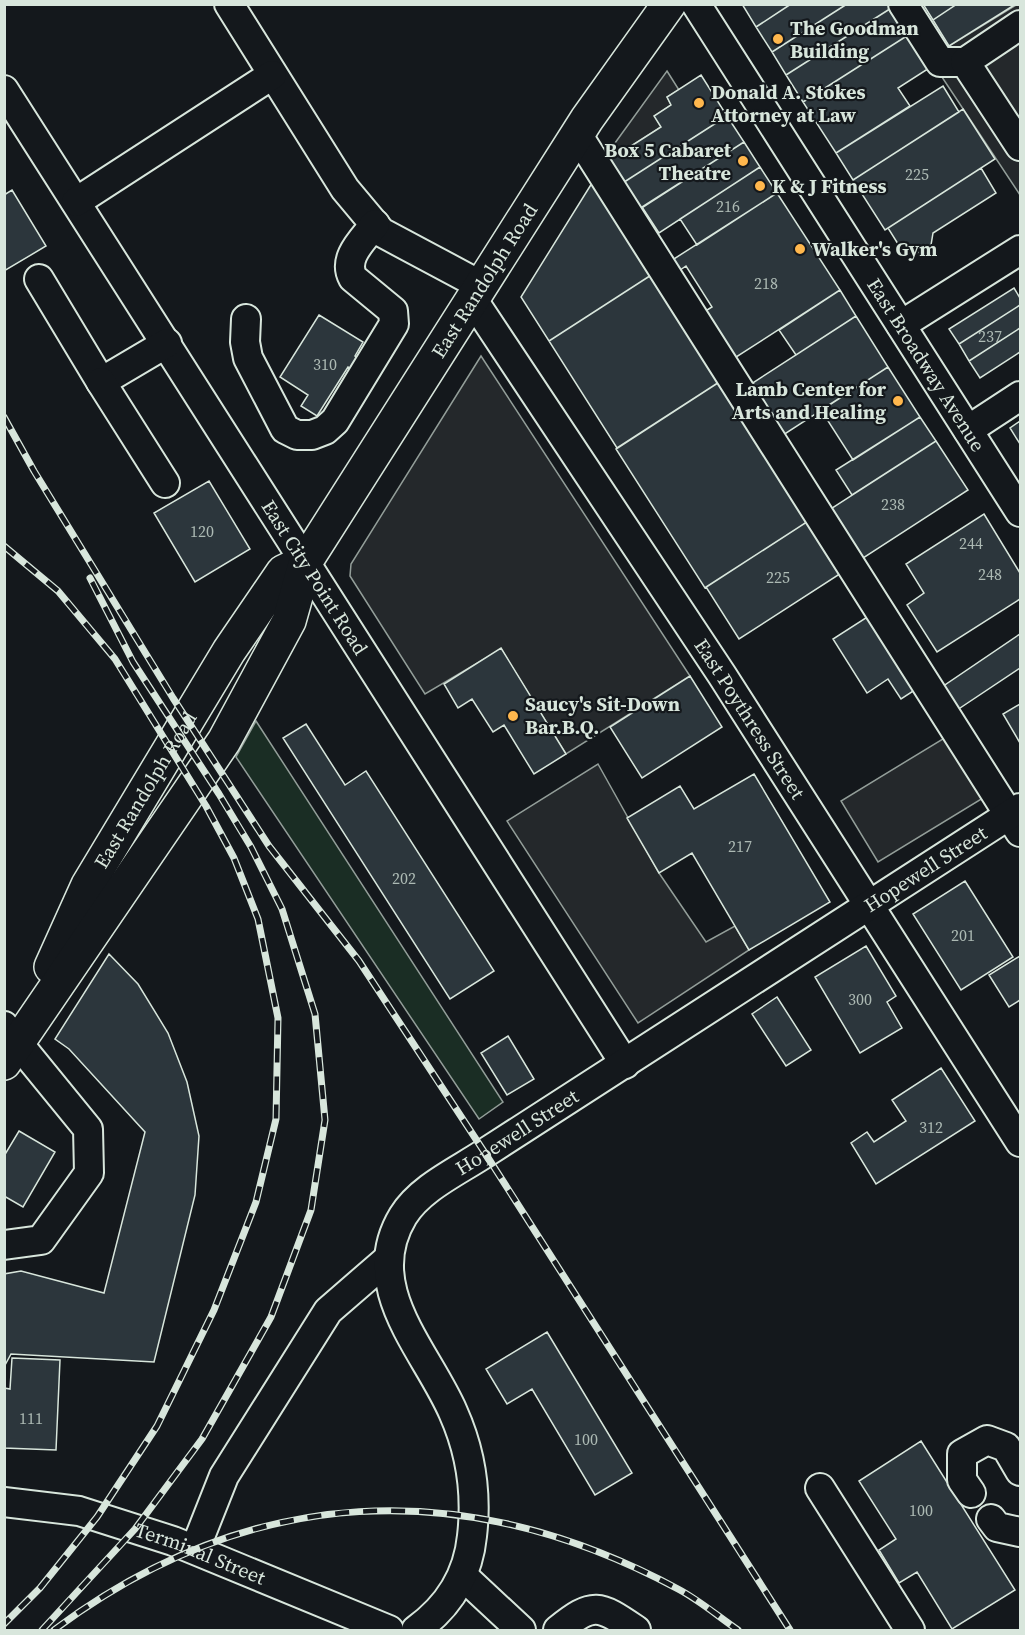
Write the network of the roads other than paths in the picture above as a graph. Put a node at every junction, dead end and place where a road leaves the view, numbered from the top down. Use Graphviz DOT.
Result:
graph roads {
  1 [pos="229,4"];
  2 [pos="669,4"];
  3 [pos="696,4"];
  4 [pos="903,4"];
  5 [pos="1020,25"];
  6 [pos="965,62"];
  7 [pos="272,75"];
  8 [pos="4,90"];
  9 [pos="578,134"];
  10 [pos="1020,146"];
  11 [pos="76,202"];
  12 [pos="375,224"];
  13 [pos="1020,250"];
  14 [pos="39,279"];
  15 [pos="478,293"];
  16 [pos="246,320"];
  17 [pos="901,325"];
  18 [pos="167,343"];
  19 [pos="101,382"];
  20 [pos="1020,396"];
  21 [pos="968,430"];
  22 [pos="165,483"];
  23 [pos="1020,512"];
  24 [pos="306,561"];
  25 [pos="1017,818"];
  26 [pos="869,905"];
  27 [pos="9,1044"];
  28 [pos="625,1064"];
  29 [pos="1020,1142"];
  30 [pos="4,1245"];
  31 [pos="388,1259"];
  32 [pos="1020,1471"];
  33 [pos="820,1488"];
  34 [pos="971,1493"];
  35 [pos="4,1502"];
  36 [pos="991,1519"];
  37 [pos="1020,1532"];
  38 [pos="195,1549"];
  39 [pos="463,1576"];
  40 [pos="389,1630"];
  41 [pos="416,1630"];
  42 [pos="521,1630"];
  43 [pos="558,1630"];
  44 [pos="636,1630"];
  45 [pos="910,1630"];
  1 -- 7 [label="street"];
  2 -- 9 [label="highway, East Randolph Road"];
  3 -- 17 [label="street, East Broadway Avenue"];
  4 -- 6 [label="street"];
  5 -- 6 [label="street"];
  6 -- 10 [label="street"];
  7 -- 11 [label="street"];
  7 -- 12 [label="street"];
  8 -- 11 [label="street, East City Point Road"];
  9 -- 15 [label="highway, East Randolph Road"];
  9 -- 25 [label="street"];
  11 -- 18 [label="street, East City Point Road"];
  12 -- 15 [label="street"];
  12 -- 16 [label="street"];
  13 -- 17 [label="street"];
  14 -- 19 [label="street"];
  15 -- 24 [label="highway, East Randolph Road"];
  15 -- 26 [label="street, East Poythress Street"];
  17 -- 21 [label="street, East Broadway Avenue"];
  18 -- 19 [label="street"];
  18 -- 24 [label="street, East City Point Road"];
  19 -- 22 [label="street"];
  20 -- 21 [label="street"];
  21 -- 23 [label="street, East Broadway Avenue"];
  24 -- 27 [label="highway, East Randolph Road"];
  24 -- 27 [label="highway, East Randolph Road"];
  24 -- 28 [label="street, East City Point Road"];
  25 -- 26 [label="street, Hopewell Street"];
  26 -- 28 [label="street, Hopewell Street"];
  26 -- 29 [label="street, East Poythress Street"];
  27 -- 30 [label="street"];
  28 -- 31 [label="street, Hopewell Street"];
  31 -- 38 [label="street"];
  31 -- 39 [label="street, Hopewell Street"];
  32 -- 34 [label="street"];
  33 -- 45 [label="street"];
  35 -- 38 [label="street, Terminal Street"];
  36 -- 37 [label="street"];
  38 -- 40 [label="street, Terminal Street"];
  39 -- 41 [label="street, Hopewell Street"];
  39 -- 42 [label="street"];
  43 -- 44 [label="street"];
}
